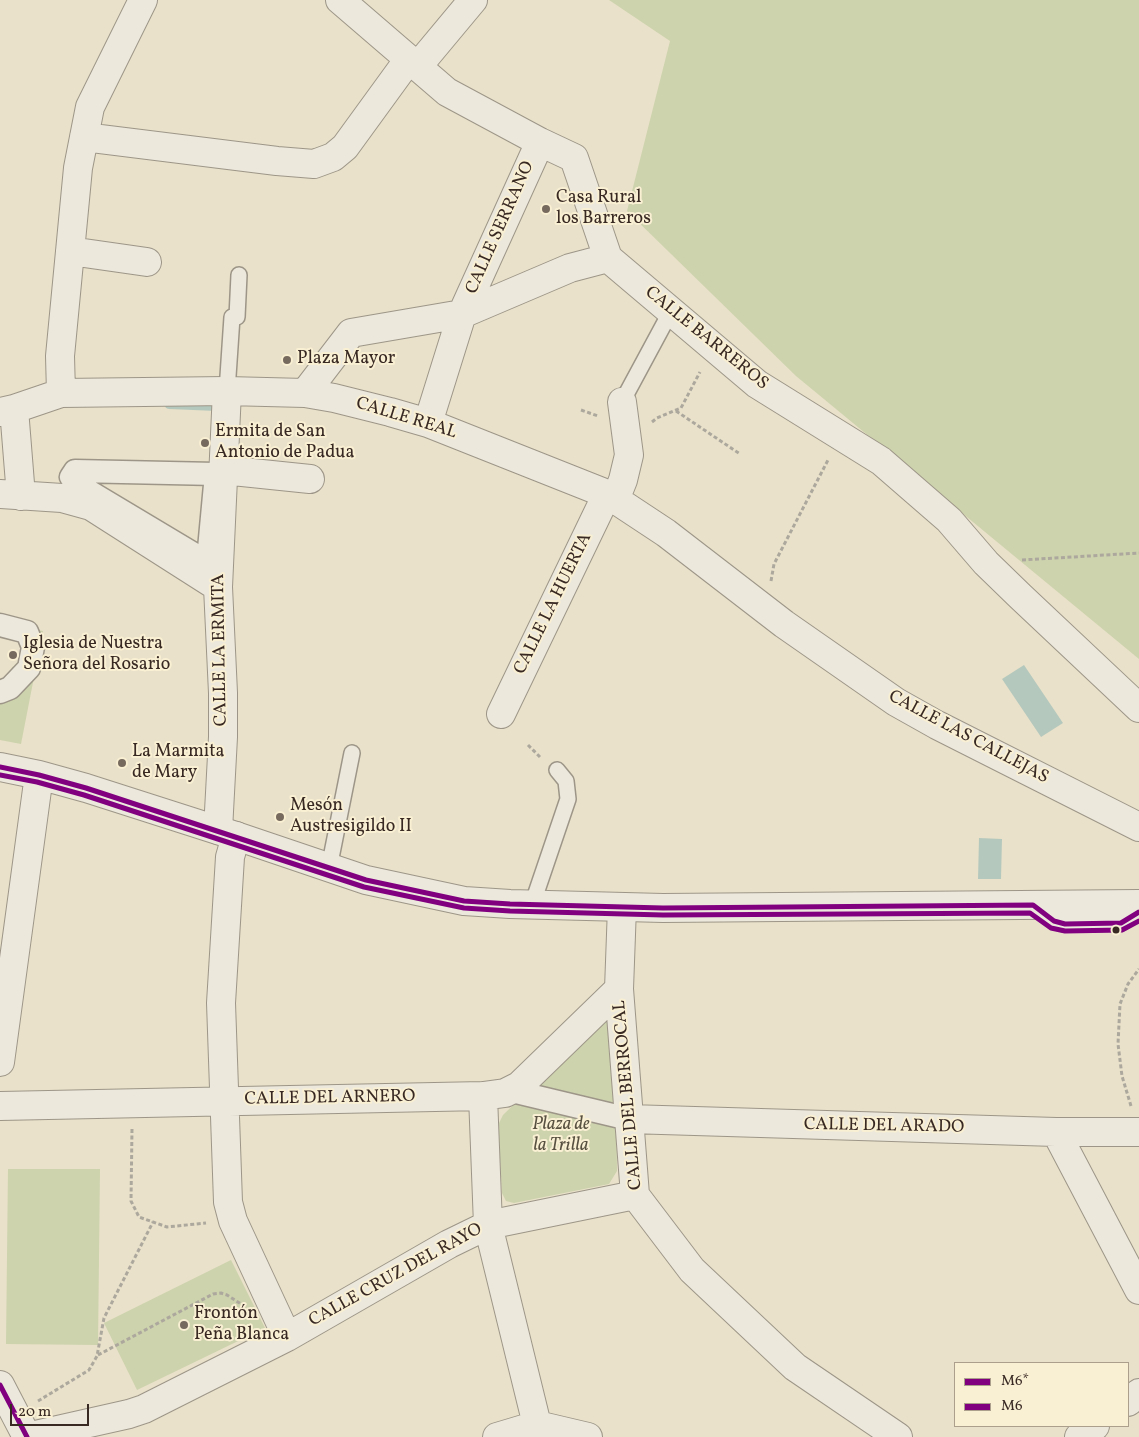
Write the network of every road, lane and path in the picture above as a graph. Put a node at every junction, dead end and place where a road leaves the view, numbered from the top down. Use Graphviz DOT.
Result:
graph roads {
  1 [pos="143,0"];
  2 [pos="340,0"];
  3 [pos="473,0"];
  4 [pos="414,63"];
  5 [pos="84,137"];
  6 [pos="540,142"];
  7 [pos="70,251"];
  8 [pos="608,258"];
  9 [pos="147,262"];
  10 [pos="239,275"];
  11 [pos="671,311"];
  12 [pos="462,314"];
  13 [pos="714,347"];
  14 [pos="227,391"];
  15 [pos="61,393"];
  16 [pos="304,393"];
  17 [pos="7,411"];
  18 [pos="675,411"];
  19 [pos="624,414"];
  20 [pos="428,423"];
  21 [pos="841,435"];
  22 [pos="740,454"];
  23 [pos="220,472"];
  24 [pos="310,479"];
  25 [pos="10,495"];
  26 [pos="611,497"];
  27 [pos="1139,554"];
  28 [pos="986,562"];
  29 [pos="218,587"];
  30 [pos="761,607"];
  31 [pos="0,626"];
  32 [pos="0,692"];
  33 [pos="1139,708"];
  34 [pos="501,714"];
  35 [pos="352,753"];
  36 [pos="0,767"];
  37 [pos="557,770"];
  38 [pos="38,775"];
  39 [pos="1139,827"];
  40 [pos="227,833"];
  41 [pos="329,868"];
  42 [pos="1139,904"];
  43 [pos="532,905"];
  44 [pos="1033,905"];
  45 [pos="622,907"];
  46 [pos="1139,912"];
  47 [pos="1139,969"];
  48 [pos="619,988"];
  49 [pos="0,1062"];
  50 [pos="512,1091"];
  51 [pos="482,1096"];
  52 [pos="223,1102"];
  53 [pos="132,1103"];
  54 [pos="0,1106"];
  55 [pos="629,1119"];
  56 [pos="1136,1122"];
  57 [pos="1056,1132"];
  58 [pos="635,1194"];
  59 [pos="233,1221"];
  60 [pos="153,1222"];
  61 [pos="488,1225"];
  62 [pos="1139,1290"];
  63 [pos="242,1305"];
  64 [pos="287,1337"];
  65 [pos="98,1356"];
  66 [pos="0,1385"];
  67 [pos="1139,1393"];
  68 [pos="1129,1401"];
  69 [pos="37,1402"];
  70 [pos="1094,1427"];
  71 [pos="539,1431"];
  72 [pos="27,1437"];
  73 [pos="497,1437"];
  74 [pos="588,1437"];
  75 [pos="898,1437"];
  76 [pos="1079,1437"];
  1 -- 5 [label="street"];
  2 -- 4 [label="street"];
  3 -- 4 [label="street"];
  4 -- 5 [label="street"];
  4 -- 6 [label="street"];
  5 -- 7 [label="street"];
  6 -- 8 [label="street"];
  6 -- 12 [label="street, CALLE SERRANO"];
  7 -- 9 [label="street"];
  7 -- 15 [label="street"];
  8 -- 11 [label="street, CALLE BARREROS"];
  8 -- 12 [label="street, CALLE SERRANO"];
  10 -- 14 [label="lane"];
  11 -- 13 [label="street, CALLE BARREROS"];
  11 -- 19 [label="lane"];
  12 -- 16 [label="street"];
  12 -- 20 [label="street, CALLE SERRANO"];
  13 -- 18 [label="path"];
  13 -- 21 [label="street, CALLE BARREROS"];
  14 -- 15 [label="street, CALLE REAL"];
  14 -- 16 [label="street, CALLE REAL"];
  14 -- 23 [label="street, CALLE LA ERMITA"];
  15 -- 17 [label="street, CALLE REAL"];
  16 -- 20 [label="street, CALLE REAL"];
  17 -- 25 [label="street, CALLE REAL"];
  18 -- 19 [label="path"];
  18 -- 22 [label="path"];
  19 -- 26 [label="street, CALLE LA HUERTA"];
  20 -- 26 [label="street, CALLE REAL"];
  21 -- 28 [label="street, CALLE BARREROS"];
  21 -- 30 [label="path"];
  23 -- 23 [label="street"];
  23 -- 24 [label="street"];
  23 -- 29 [label="street, CALLE LA ERMITA"];
  25 -- 29 [label="street"];
  26 -- 30 [label="street, CALLE REAL"];
  26 -- 34 [label="street, CALLE LA HUERTA"];
  27 -- 28 [label="path"];
  28 -- 33 [label="street, CALLE BARREROS"];
  29 -- 40 [label="street, CALLE LA ERMITA"];
  30 -- 39 [label="street, CALLE LAS CALLEJAS"];
  31 -- 32 [label="street"];
  35 -- 41 [label="lane"];
  36 -- 38 [label="street"];
  37 -- 43 [label="lane"];
  38 -- 40 [label="street"];
  38 -- 49 [label="street"];
  40 -- 41 [label="street"];
  40 -- 52 [label="street, CALLE LA ERMITA"];
  41 -- 43 [label="street"];
  42 -- 44 [label="street"];
  43 -- 45 [label="street"];
  44 -- 45 [label="street"];
  44 -- 46 [label="lane"];
  45 -- 48 [label="street, CALLE DEL BERROCAL"];
  47 -- 56 [label="path"];
  48 -- 50 [label="street"];
  48 -- 55 [label="street, CALLE DEL BERROCAL"];
  50 -- 51 [label="street, CALLE DEL ARNERO"];
  50 -- 55 [label="street"];
  51 -- 52 [label="street, CALLE DEL ARNERO"];
  51 -- 61 [label="street"];
  52 -- 53 [label="street, CALLE DEL ARNERO"];
  52 -- 59 [label="street, CALLE LA ERMITA"];
  53 -- 54 [label="street, CALLE DEL ARNERO"];
  53 -- 60 [label="path"];
  55 -- 57 [label="street, CALLE DEL ARADO"];
  55 -- 58 [label="street, CALLE DEL BERROCAL"];
  56 -- 57 [label="street, CALLE DEL ARADO"];
  57 -- 62 [label="street"];
  58 -- 61 [label="street, CALLE CRUZ DEL RAYO"];
  58 -- 75 [label="street, CALLE DEL BERROCAL"];
  59 -- 60 [label="path"];
  59 -- 64 [label="street, CALLE LA ERMITA"];
  60 -- 65 [label="path"];
  61 -- 64 [label="street, CALLE CRUZ DEL RAYO"];
  61 -- 71 [label="street"];
  63 -- 65 [label="path"];
  64 -- 72 [label="street, CALLE CRUZ DEL RAYO"];
  65 -- 69 [label="path"];
  66 -- 72 [label="street"];
  67 -- 68 [label="street"];
  70 -- 76 [label="street"];
  71 -- 73 [label="street"];
  71 -- 74 [label="street"];
}
